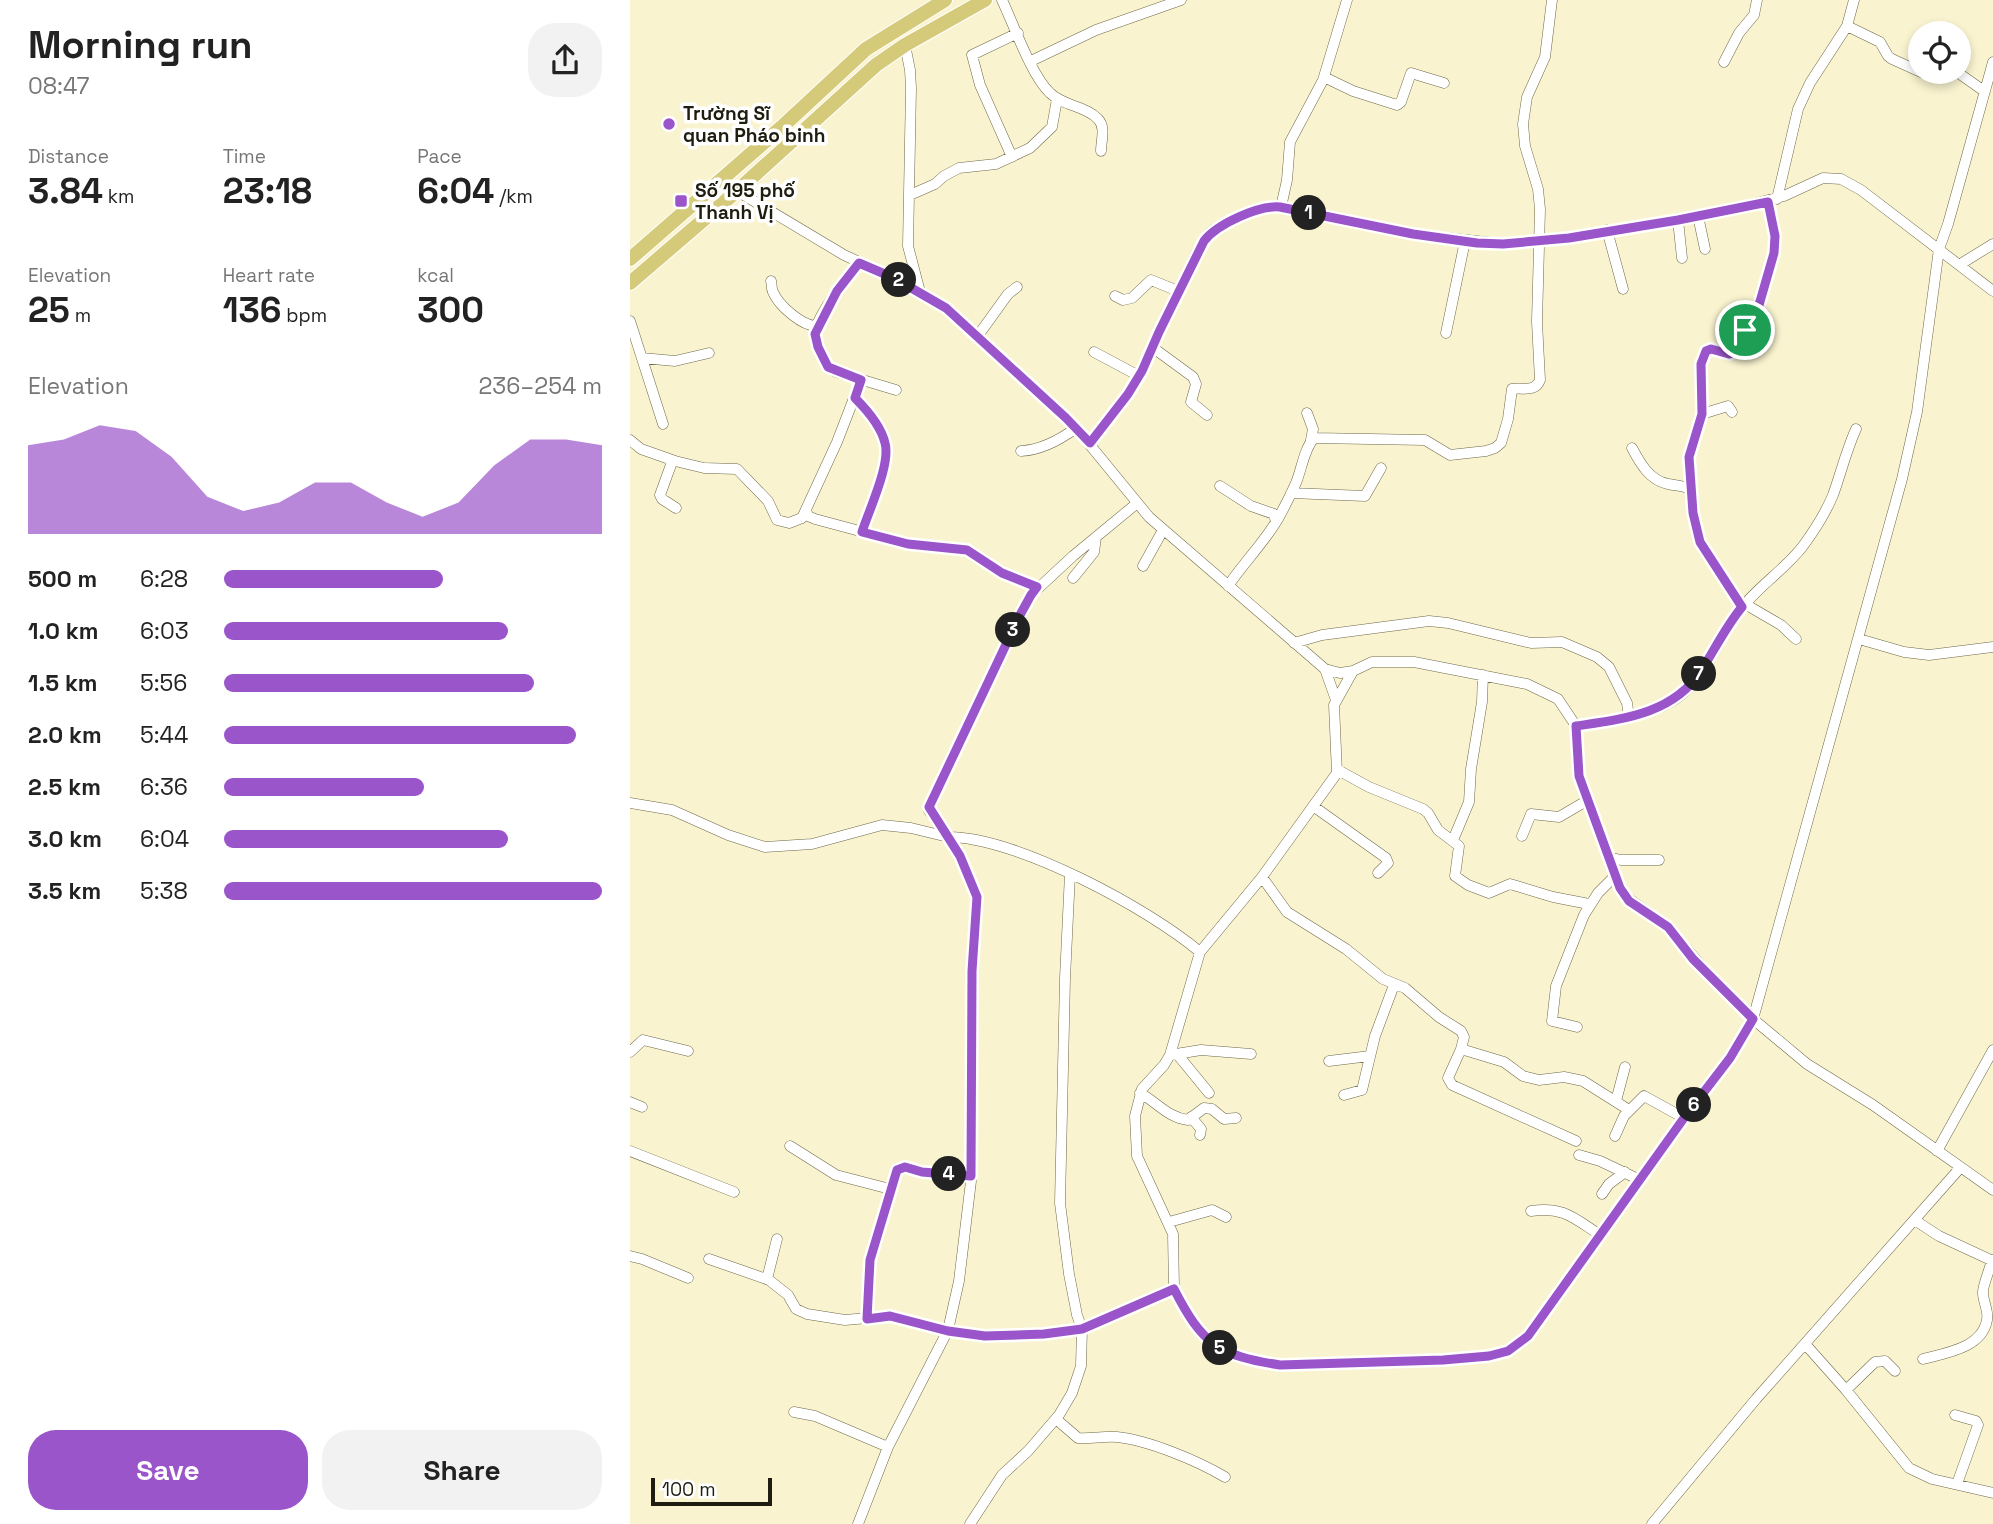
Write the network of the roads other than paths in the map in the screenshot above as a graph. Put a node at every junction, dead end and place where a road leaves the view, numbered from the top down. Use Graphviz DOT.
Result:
graph roads {
  1 [pos="945,0"];
  2 [pos="985,0"];
  3 [pos="1002,0"];
  4 [pos="1181,0"];
  5 [pos="1347,0"];
  6 [pos="1552,0"];
  7 [pos="1757,0"];
  8 [pos="1854,0"];
  9 [pos="1847,26"];
  10 [pos="1018,33"];
  11 [pos="905,46"];
  12 [pos="1031,61"];
  13 [pos="1724,62"];
  14 [pos="1993,62"];
  15 [pos="1908,66"];
  16 [pos="1324,77"];
  17 [pos="1971,82"];
  18 [pos="1444,83"];
  19 [pos="1984,91"];
  20 [pos="1057,99"];
  21 [pos="1101,151"];
  22 [pos="1012,157"];
  23 [pos="737,191"];
  24 [pos="910,195"];
  25 [pos="1772,200"];
  26 [pos="1281,207"];
  27 [pos="1698,216"];
  28 [pos="1678,220"];
  29 [pos="1607,230"];
  30 [pos="1465,241"];
  31 [pos="1540,241"];
  32 [pos="1993,244"];
  33 [pos="1705,249"];
  34 [pos="1939,249"];
  35 [pos="1682,258"];
  36 [pos="630,259"];
  37 [pos="859,263"];
  38 [pos="1959,265"];
  39 [pos="771,281"];
  40 [pos="630,283"];
  41 [pos="1017,287"];
  42 [pos="1623,289"];
  43 [pos="1993,290"];
  44 [pos="1178,291"];
  45 [pos="920,292"];
  46 [pos="1115,296"];
  47 [pos="630,321"];
  48 [pos="818,326"];
  49 [pos="1446,333"];
  50 [pos="977,337"];
  51 [pos="1153,347"];
  52 [pos="1094,352"];
  53 [pos="709,353"];
  54 [pos="642,358"];
  55 [pos="1139,376"];
  56 [pos="861,380"];
  57 [pos="896,390"];
  58 [pos="855,398"];
  59 [pos="1732,412"];
  60 [pos="1307,413"];
  61 [pos="1702,414"];
  62 [pos="1207,415"];
  63 [pos="663,424"];
  64 [pos="1076,428"];
  65 [pos="1856,429"];
  66 [pos="630,440"];
  67 [pos="1311,440"];
  68 [pos="1090,443"];
  69 [pos="1632,448"];
  70 [pos="1021,452"];
  71 [pos="675,461"];
  72 [pos="1381,468"];
  73 [pos="1220,486"];
  74 [pos="1691,490"];
  75 [pos="1291,493"];
  76 [pos="1136,503"];
  77 [pos="676,508"];
  78 [pos="806,510"];
  79 [pos="1276,522"];
  80 [pos="1163,530"];
  81 [pos="862,532"];
  82 [pos="1096,537"];
  83 [pos="1143,566"];
  84 [pos="1073,578"];
  85 [pos="1228,586"];
  86 [pos="1037,587"];
  87 [pos="1744,606"];
  88 [pos="1796,639"];
  89 [pos="1859,639"];
  90 [pos="1294,643"];
  91 [pos="1993,647"];
  92 [pos="1325,668"];
  93 [pos="1353,671"];
  94 [pos="1483,675"];
  95 [pos="1336,700"];
  96 [pos="1629,717"];
  97 [pos="1576,726"];
  98 [pos="1338,770"];
  99 [pos="1588,800"];
  100 [pos="630,803"];
  101 [pos="1313,806"];
  102 [pos="1522,836"];
  103 [pos="948,837"];
  104 [pos="1453,840"];
  105 [pos="1608,857"];
  106 [pos="1658,860"];
  107 [pos="1378,873"];
  108 [pos="1070,874"];
  109 [pos="1615,876"];
  110 [pos="1262,877"];
  111 [pos="1589,904"];
  112 [pos="1200,952"];
  113 [pos="1394,985"];
  114 [pos="1753,1019"];
  115 [pos="1577,1027"];
  116 [pos="1461,1049"];
  117 [pos="1993,1050"];
  118 [pos="688,1051"];
  119 [pos="630,1052"];
  120 [pos="1173,1054"];
  121 [pos="1251,1054"];
  122 [pos="1370,1056"];
  123 [pos="1329,1061"];
  124 [pos="1625,1067"];
  125 [pos="1140,1093"];
  126 [pos="1209,1093"];
  127 [pos="1345,1095"];
  128 [pos="1616,1101"];
  129 [pos="630,1102"];
  130 [pos="642,1107"];
  131 [pos="1629,1110"];
  132 [pos="1192,1117"];
  133 [pos="1236,1118"];
  134 [pos="1684,1118"];
  135 [pos="1200,1135"];
  136 [pos="1615,1136"];
  137 [pos="1576,1141"];
  138 [pos="790,1146"];
  139 [pos="630,1151"];
  140 [pos="1937,1151"];
  141 [pos="1579,1155"];
  142 [pos="1960,1168"];
  143 [pos="1625,1172"];
  144 [pos="971,1176"];
  145 [pos="1640,1180"];
  146 [pos="890,1189"];
  147 [pos="1993,1190"];
  148 [pos="734,1192"];
  149 [pos="1602,1194"];
  150 [pos="1531,1211"];
  151 [pos="1226,1217"];
  152 [pos="1916,1221"];
  153 [pos="1169,1222"];
  154 [pos="1600,1235"];
  155 [pos="777,1239"];
  156 [pos="630,1256"];
  157 [pos="709,1259"];
  158 [pos="1992,1261"];
  159 [pos="688,1278"];
  160 [pos="767,1279"];
  161 [pos="1174,1289"];
  162 [pos="867,1319"];
  163 [pos="1082,1329"];
  164 [pos="948,1331"];
  165 [pos="1806,1345"];
  166 [pos="1923,1359"];
  167 [pos="1895,1371"];
  168 [pos="1846,1390"];
  169 [pos="794,1412"];
  170 [pos="1955,1415"];
  171 [pos="1059,1423"];
  172 [pos="888,1447"];
  173 [pos="1225,1477"];
  174 [pos="1957,1484"];
  175 [pos="1993,1493"];
  176 [pos="858,1524"];
  177 [pos="970,1524"];
  178 [pos="1651,1524"];
  1 -- 36 [label="main road"];
  2 -- 11 [label="main road"];
  3 -- 10 [label="street"];
  4 -- 12 [label="street"];
  5 -- 16 [label="street"];
  6 -- 31 [label="street"];
  7 -- 13 [label="street"];
  8 -- 9 [label="street"];
  9 -- 15 [label="street"];
  9 -- 25 [label="street"];
  10 -- 12 [label="street"];
  10 -- 22 [label="street"];
  11 -- 23 [label="main road"];
  11 -- 24 [label="street"];
  12 -- 20 [label="street"];
  14 -- 19 [label="street"];
  16 -- 18 [label="street"];
  16 -- 26 [label="street"];
  17 -- 19 [label="street"];
  19 -- 34 [label="street"];
  20 -- 21 [label="street"];
  20 -- 22 [label="street"];
  22 -- 24 [label="street"];
  23 -- 37 [label="street"];
  23 -- 40 [label="main road"];
  24 -- 45 [label="street"];
  25 -- 27 [label="street"];
  25 -- 34 [label="street"];
  25 -- 61 [label="street"];
  26 -- 30 [label="street"];
  26 -- 44 [label="street"];
  27 -- 28 [label="street"];
  27 -- 33 [label="street"];
  28 -- 29 [label="street"];
  28 -- 35 [label="street"];
  29 -- 31 [label="street"];
  29 -- 42 [label="street"];
  30 -- 31 [label="street"];
  30 -- 49 [label="street"];
  31 -- 67 [label="street"];
  32 -- 38 [label="street"];
  34 -- 38 [label="street"];
  34 -- 89 [label="street"];
  37 -- 45 [label="street"];
  37 -- 48 [label="street"];
  38 -- 43 [label="street"];
  39 -- 48 [label="street"];
  41 -- 50 [label="street"];
  44 -- 46 [label="street"];
  44 -- 51 [label="street"];
  45 -- 50 [label="street"];
  47 -- 54 [label="street"];
  48 -- 56 [label="street"];
  50 -- 64 [label="street"];
  51 -- 55 [label="street"];
  51 -- 62 [label="street"];
  52 -- 55 [label="street"];
  53 -- 54 [label="street"];
  54 -- 63 [label="street"];
  55 -- 68 [label="street"];
  56 -- 57 [label="street"];
  56 -- 58 [label="street"];
  58 -- 78 [label="street"];
  58 -- 81 [label="street"];
  59 -- 61 [label="street"];
  60 -- 67 [label="street"];
  61 -- 74 [label="street"];
  64 -- 68 [label="street"];
  64 -- 70 [label="street"];
  65 -- 87 [label="street"];
  66 -- 71 [label="street"];
  67 -- 75 [label="street"];
  68 -- 76 [label="street"];
  69 -- 74 [label="street"];
  71 -- 77 [label="street"];
  71 -- 78 [label="street"];
  72 -- 75 [label="street"];
  73 -- 79 [label="street"];
  74 -- 87 [label="street"];
  75 -- 79 [label="street"];
  76 -- 80 [label="street"];
  76 -- 82 [label="street"];
  78 -- 81 [label="street"];
  79 -- 85 [label="street"];
  80 -- 83 [label="street"];
  80 -- 85 [label="street"];
  81 -- 86 [label="street"];
  82 -- 84 [label="street"];
  82 -- 86 [label="street"];
  85 -- 90 [label="street"];
  86 -- 103 [label="street"];
  87 -- 88 [label="street"];
  87 -- 96 [label="street"];
  89 -- 91 [label="street"];
  89 -- 114 [label="street"];
  90 -- 92 [label="street"];
  90 -- 96 [label="street"];
  92 -- 93 [label="street"];
  92 -- 95 [label="street"];
  93 -- 94 [label="street"];
  93 -- 95 [label="street"];
  94 -- 97 [label="street"];
  94 -- 104 [label="street"];
  95 -- 98 [label="street"];
  96 -- 97 [label="street"];
  97 -- 99 [label="street"];
  98 -- 101 [label="street"];
  98 -- 104 [label="street"];
  99 -- 102 [label="street"];
  99 -- 105 [label="street"];
  100 -- 103 [label="street"];
  101 -- 107 [label="street"];
  101 -- 110 [label="street"];
  103 -- 108 [label="street"];
  103 -- 144 [label="street"];
  104 -- 111 [label="street"];
  105 -- 106 [label="street"];
  105 -- 109 [label="street"];
  108 -- 112 [label="street"];
  108 -- 163 [label="street"];
  109 -- 111 [label="street"];
  109 -- 114 [label="street"];
  110 -- 112 [label="street"];
  110 -- 113 [label="street"];
  111 -- 115 [label="street"];
  112 -- 120 [label="street"];
  113 -- 116 [label="street"];
  113 -- 122 [label="street"];
  114 -- 134 [label="street"];
  114 -- 140 [label="street"];
  116 -- 128 [label="street"];
  116 -- 137 [label="street"];
  117 -- 140 [label="street"];
  118 -- 119 [label="street"];
  120 -- 121 [label="street"];
  120 -- 125 [label="street"];
  120 -- 126 [label="street"];
  122 -- 123 [label="street"];
  122 -- 127 [label="street"];
  124 -- 128 [label="street"];
  125 -- 132 [label="street"];
  125 -- 153 [label="street"];
  128 -- 131 [label="street"];
  129 -- 130 [label="street"];
  131 -- 134 [label="street"];
  131 -- 136 [label="street"];
  132 -- 133 [label="street"];
  132 -- 135 [label="street"];
  134 -- 145 [label="street"];
  138 -- 146 [label="street"];
  139 -- 148 [label="street"];
  140 -- 142 [label="street"];
  141 -- 143 [label="street"];
  142 -- 147 [label="street"];
  142 -- 152 [label="street"];
  143 -- 145 [label="street"];
  143 -- 149 [label="street"];
  144 -- 146 [label="street"];
  144 -- 164 [label="street"];
  145 -- 154 [label="street"];
  146 -- 162 [label="street"];
  150 -- 154 [label="street"];
  151 -- 153 [label="street"];
  152 -- 158 [label="street"];
  152 -- 165 [label="street"];
  153 -- 161 [label="street"];
  154 -- 161 [label="street"];
  155 -- 160 [label="street"];
  156 -- 159 [label="street"];
  157 -- 160 [label="street"];
  158 -- 166 [label="street"];
  160 -- 162 [label="street"];
  161 -- 163 [label="street"];
  162 -- 164 [label="street"];
  163 -- 164 [label="street"];
  163 -- 171 [label="street"];
  164 -- 172 [label="street"];
  165 -- 168 [label="street"];
  165 -- 178 [label="street"];
  167 -- 168 [label="street"];
  168 -- 174 [label="street"];
  169 -- 172 [label="street"];
  170 -- 174 [label="street"];
  171 -- 173 [label="street"];
  171 -- 177 [label="street"];
  172 -- 176 [label="street"];
  174 -- 175 [label="street"];
}
